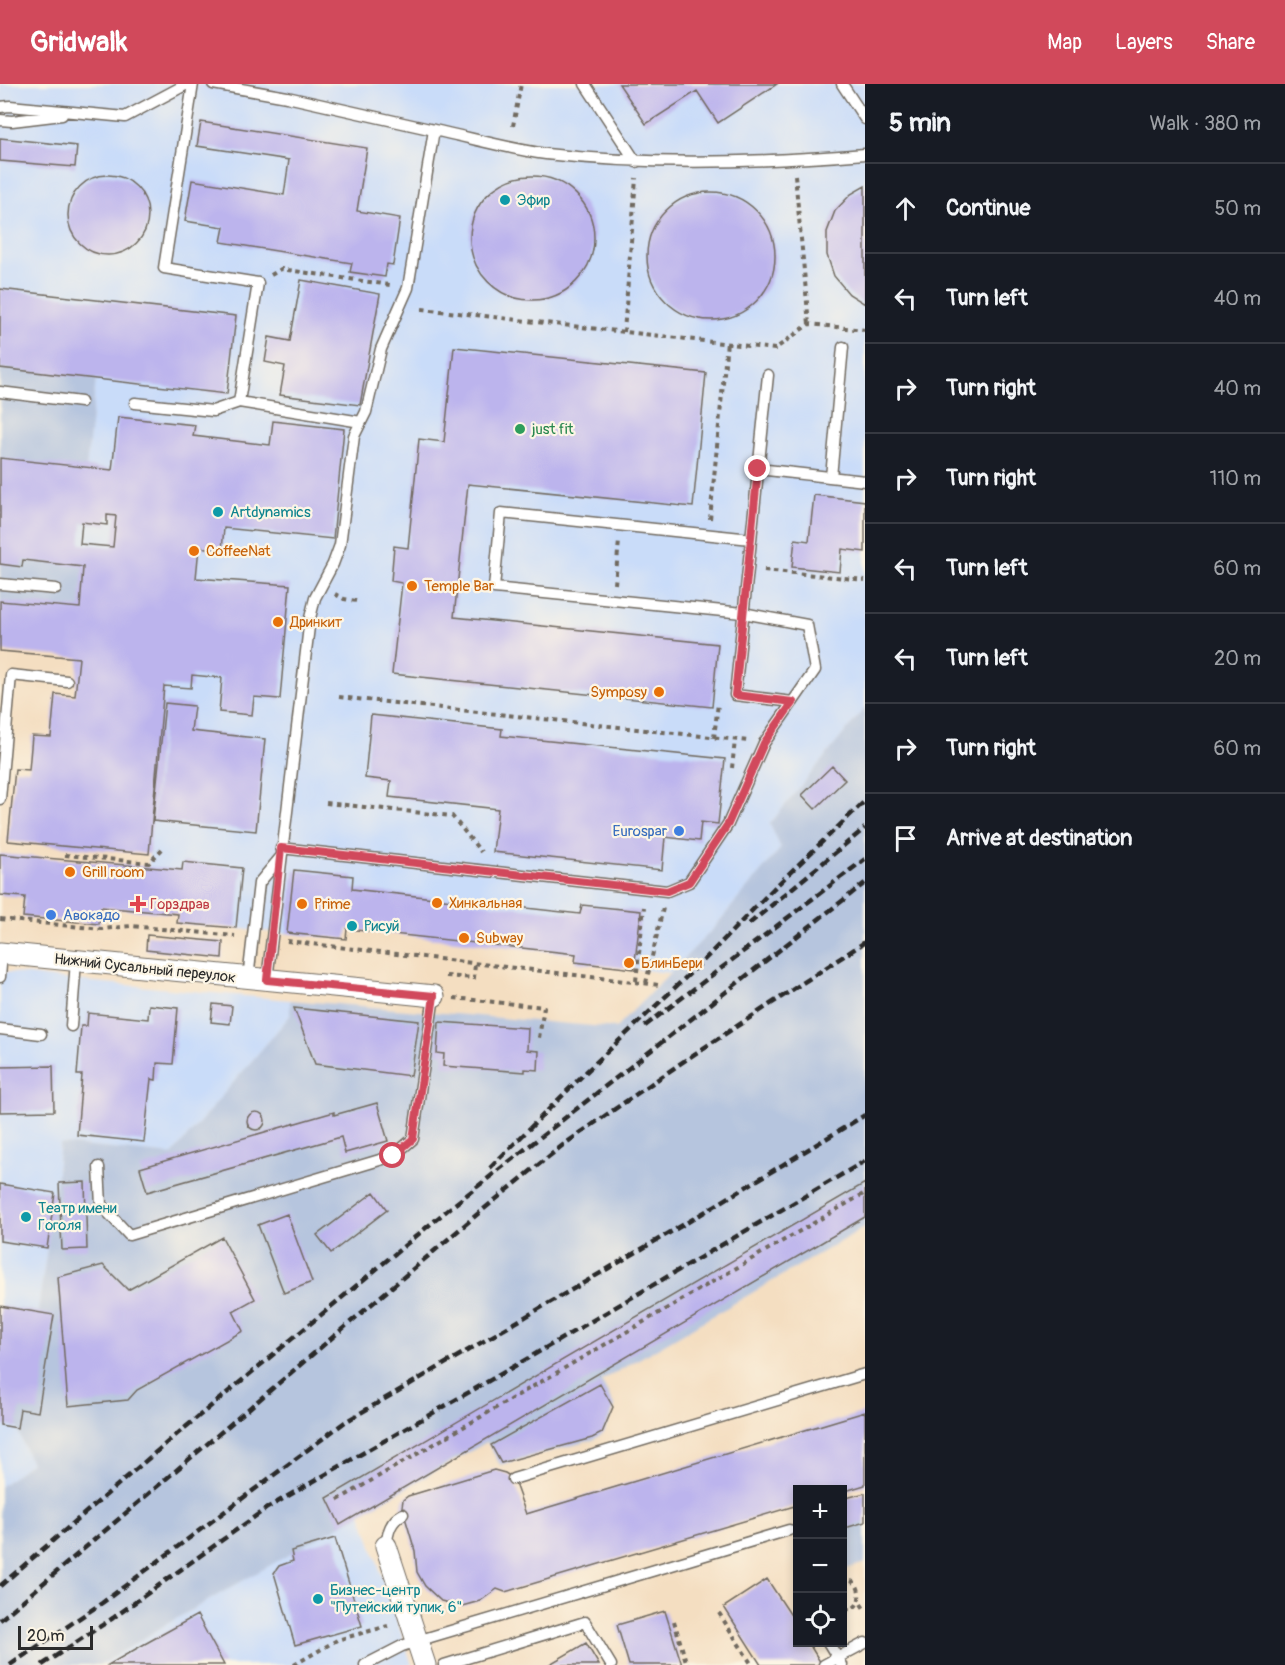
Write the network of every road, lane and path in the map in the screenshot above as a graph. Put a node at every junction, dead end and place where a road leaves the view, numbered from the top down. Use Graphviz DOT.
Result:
graph roads {
  1 [pos="187,84"];
  2 [pos="193,84"];
  3 [pos="213,84"];
  4 [pos="520,84"];
  5 [pos="585,84"];
  6 [pos="842,84"];
  7 [pos="0,107"];
  8 [pos="83,113"];
  9 [pos="865,119"];
  10 [pos="0,120"];
  11 [pos="513,126"];
  12 [pos="435,130"];
  13 [pos="865,154"];
  14 [pos="794,160"];
  15 [pos="636,162"];
  16 [pos="258,283"];
  17 [pos="384,285"];
  18 [pos="422,309"];
  19 [pos="808,324"];
  20 [pos="865,330"];
  21 [pos="624,332"];
  22 [pos="843,346"];
  23 [pos="768,375"];
  24 [pos="0,392"];
  25 [pos="81,402"];
  26 [pos="239,402"];
  27 [pos="135,403"];
  28 [pos="361,422"];
  29 [pos="758,469"];
  30 [pos="831,477"];
  31 [pos="865,481"];
  32 [pos="621,525"];
  33 [pos="751,539"];
  34 [pos="748,568"];
  35 [pos="865,580"];
  36 [pos="0,584"];
  37 [pos="56,590"];
  38 [pos="613,600"];
  39 [pos="743,613"];
  40 [pos="67,681"];
  41 [pos="339,698"];
  42 [pos="793,702"];
  43 [pos="764,743"];
  44 [pos="0,799"];
  45 [pos="326,803"];
  46 [pos="163,848"];
  47 [pos="280,853"];
  48 [pos="65,855"];
  49 [pos="484,856"];
  50 [pos="644,907"];
  51 [pos="662,912"];
  52 [pos="0,919"];
  53 [pos="253,938"];
  54 [pos="270,940"];
  55 [pos="1,953"];
  56 [pos="76,961"];
  57 [pos="475,962"];
  58 [pos="0,977"];
  59 [pos="257,980"];
  60 [pos="636,981"];
  61 [pos="646,983"];
  62 [pos="659,985"];
  63 [pos="434,996"];
  64 [pos="71,1026"];
  65 [pos="0,1029"];
  66 [pos="41,1034"];
  67 [pos="539,1038"];
  68 [pos="99,1167"];
  69 [pos="865,1193"];
  70 [pos="865,1374"];
  71 [pos="513,1479"];
  72 [pos="338,1500"];
  73 [pos="403,1514"];
  74 [pos="789,1530"];
  75 [pos="386,1546"];
  76 [pos="847,1581"];
  77 [pos="861,1604"];
  78 [pos="847,1608"];
  79 [pos="865,1610"];
  80 [pos="719,1613"];
  81 [pos="674,1621"];
  82 [pos="394,1624"];
  83 [pos="417,1641"];
  84 [pos="865,1643"];
  85 [pos="831,1647"];
  86 [pos="840,1661"];
  87 [pos="294,1665"];
  88 [pos="365,1665"];
  89 [pos="425,1665"];
  90 [pos="444,1665"];
  91 [pos="611,1665"];
  92 [pos="687,1665"];
  93 [pos="752,1665"];
  94 [pos="824,1665"];
  1 -- 8 [label="lane"];
  2 -- 16 [label="lane"];
  3 -- 12 [label="lane"];
  4 -- 11 [label="path"];
  5 -- 15 [label="lane"];
  6 -- 9 [label="lane"];
  7 -- 8 [label="lane"];
  8 -- 10 [label="lane"];
  12 -- 15 [label="lane"];
  12 -- 28 [label="lane"];
  13 -- 14 [label="lane"];
  14 -- 15 [label="lane"];
  14 -- 19 [label="path"];
  15 -- 21 [label="path"];
  16 -- 17 [label="path"];
  16 -- 26 [label="lane"];
  18 -- 21 [label="path"];
  19 -- 20 [label="path"];
  19 -- 21 [label="path"];
  22 -- 30 [label="lane"];
  23 -- 29 [label="lane"];
  24 -- 25 [label="lane"];
  26 -- 27 [label="lane"];
  26 -- 28 [label="lane"];
  28 -- 47 [label="lane"];
  29 -- 30 [label="lane"];
  29 -- 33 [label="lane"];
  30 -- 31 [label="lane"];
  32 -- 33 [label="lane"];
  32 -- 38 [label="path"];
  32 -- 38 [label="lane"];
  33 -- 34 [label="lane"];
  34 -- 35 [label="path"];
  34 -- 39 [label="lane"];
  36 -- 37 [label="lane"];
  38 -- 39 [label="lane"];
  39 -- 42 [label="lane"];
  39 -- 42 [label="lane"];
  40 -- 44 [label="lane"];
  41 -- 43 [label="path"];
  42 -- 43 [label="lane"];
  43 -- 47 [label="lane"];
  45 -- 49 [label="path"];
  46 -- 48 [label="path"];
  47 -- 53 [label="lane"];
  47 -- 54 [label="lane"];
  50 -- 60 [label="path"];
  51 -- 61 [label="path"];
  52 -- 53 [label="path"];
  53 -- 59 [label="lane"];
  54 -- 57 [label="path"];
  54 -- 59 [label="lane"];
  55 -- 56 [label="street, Нижний Сусальный переулок"];
  55 -- 58 [label="lane"];
  56 -- 59 [label="street, Нижний Сусальный переулок"];
  56 -- 64 [label="lane"];
  57 -- 60 [label="path"];
  57 -- 63 [label="path"];
  59 -- 63 [label="street, Нижний Сусальный переулок"];
  60 -- 61 [label="path"];
  61 -- 62 [label="path"];
  63 -- 67 [label="path"];
  63 -- 68 [label="lane"];
  65 -- 66 [label="lane"];
  69 -- 72 [label="path"];
  70 -- 71 [label="lane"];
  73 -- 75 [label="lane"];
  74 -- 83 [label="lane"];
  75 -- 83 [label="street"];
  76 -- 77 [label="path"];
  77 -- 78 [label="path"];
  77 -- 79 [label="path"];
  80 -- 93 [label="path"];
  81 -- 92 [label="path"];
  82 -- 87 [label="path"];
  83 -- 88 [label="lane"];
  83 -- 89 [label="street"];
  84 -- 86 [label="lane"];
  85 -- 86 [label="lane"];
  86 -- 94 [label="lane"];
  90 -- 91 [label="lane"];
}
